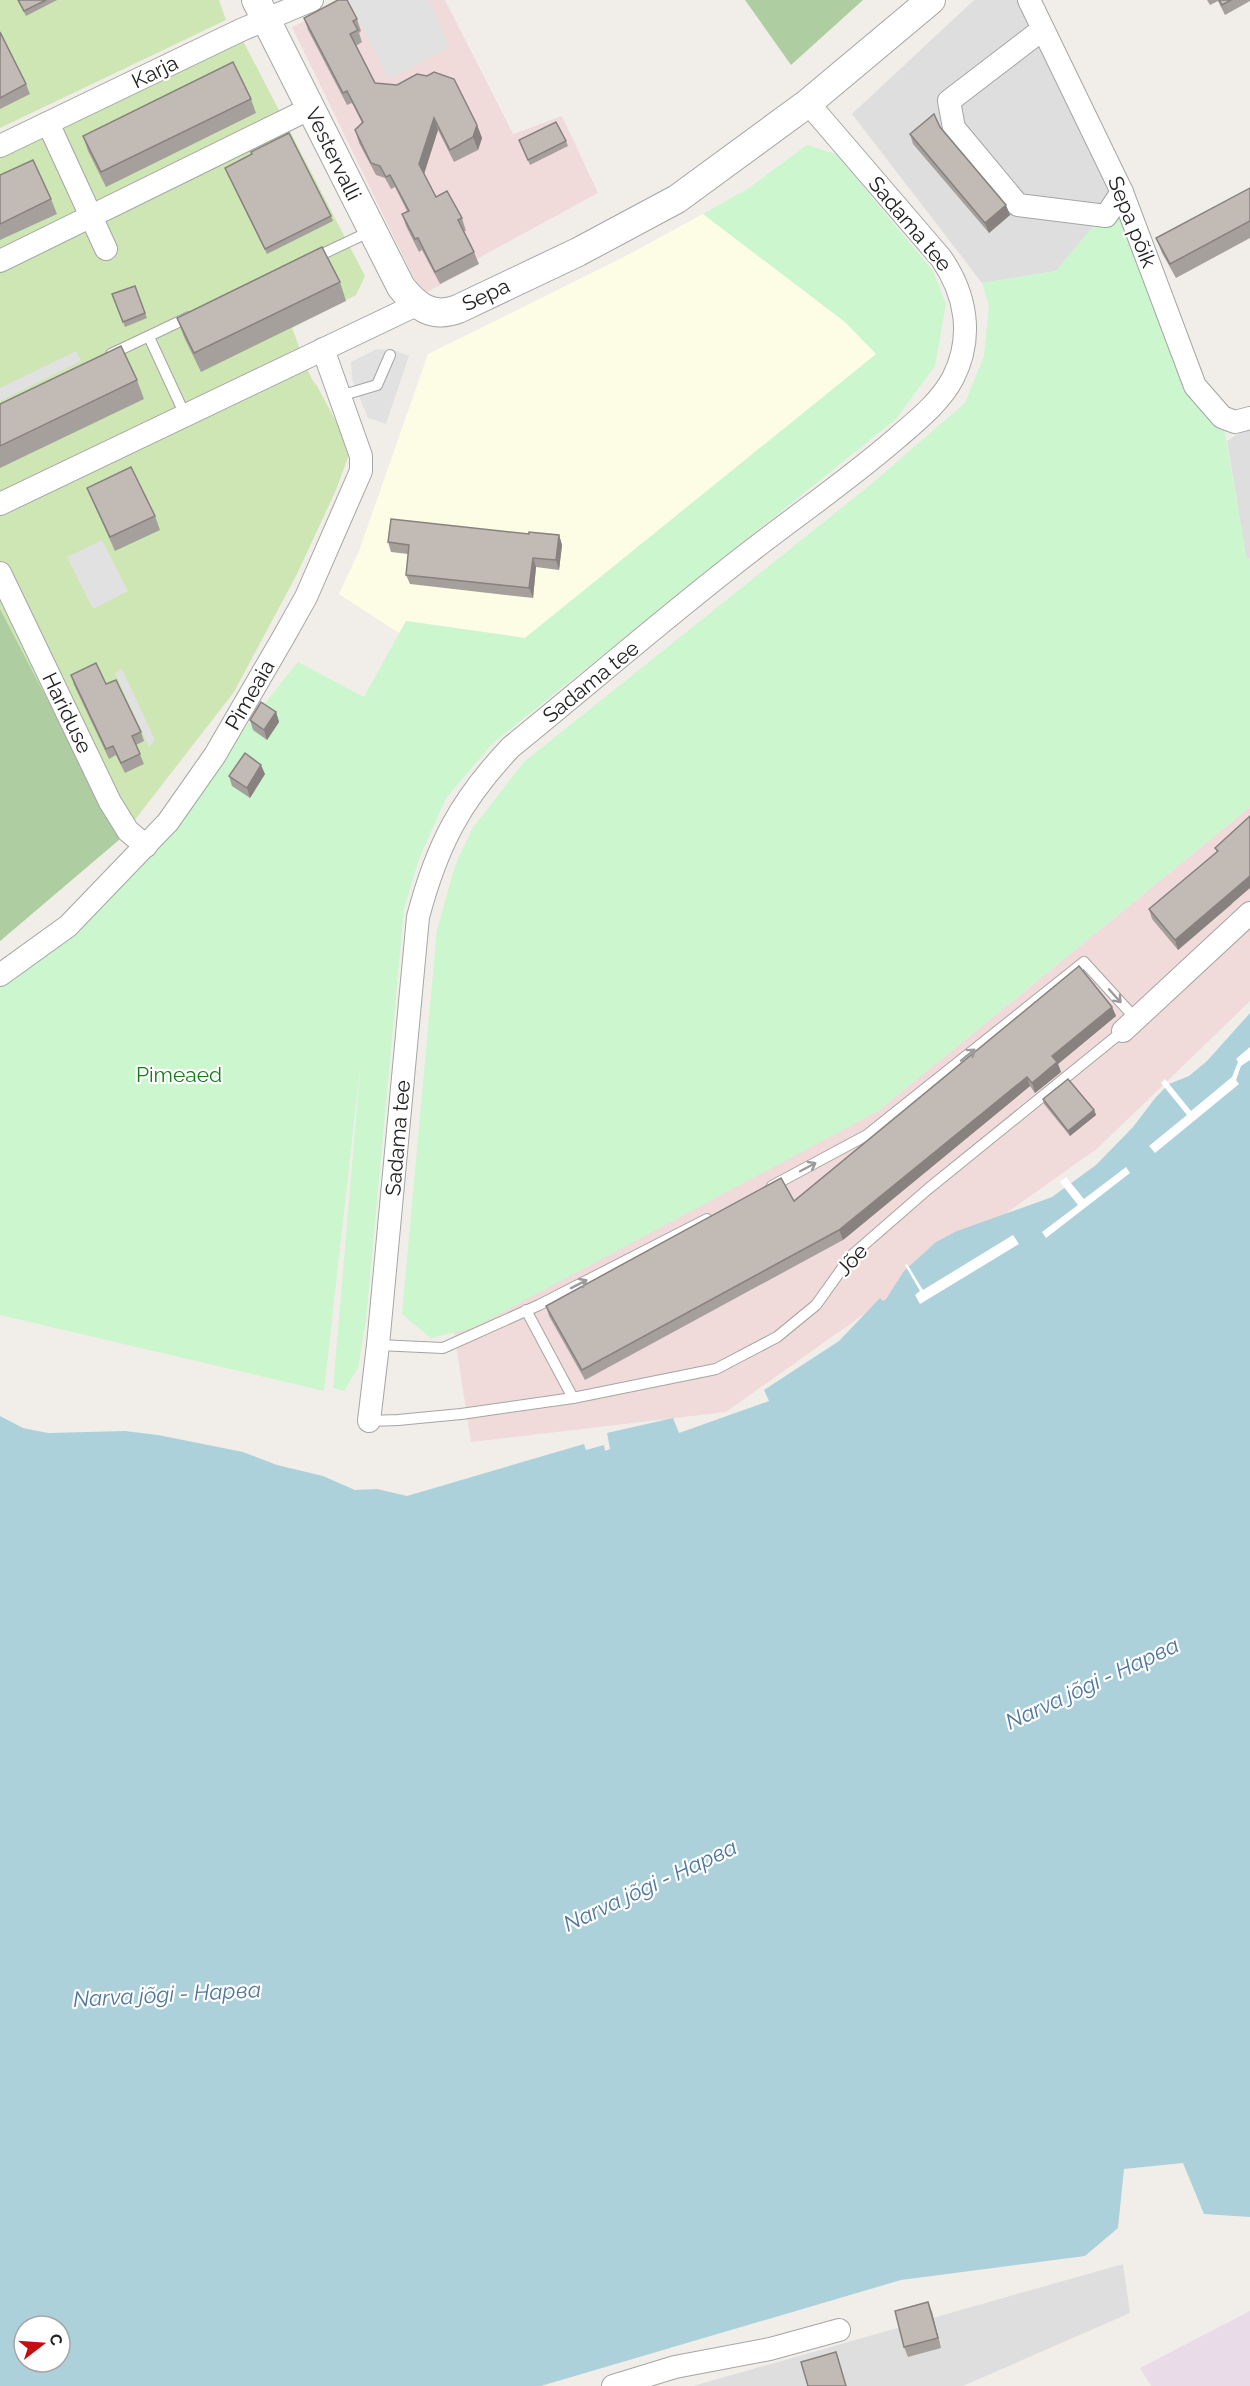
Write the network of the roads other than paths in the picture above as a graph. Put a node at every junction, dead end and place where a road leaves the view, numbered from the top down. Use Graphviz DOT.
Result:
graph roads {
  1 [pos="312,0"];
  2 [pos="931,0"];
  3 [pos="1029,0"];
  4 [pos="260,9"];
  5 [pos="1043,29"];
  6 [pos="808,103"];
  7 [pos="311,108"];
  8 [pos="48,123"];
  9 [pos="0,147"];
  10 [pos="1122,192"];
  11 [pos="92,217"];
  12 [pos="371,231"];
  13 [pos="106,249"];
  14 [pos="0,261"];
  15 [pos="304,263"];
  16 [pos="416,305"];
  17 [pos="203,310"];
  18 [pos="149,337"];
  19 [pos="323,349"];
  20 [pos="390,355"];
  21 [pos="102,359"];
  22 [pos="339,396"];
  23 [pos="185,415"];
  24 [pos="1250,418"];
  25 [pos="0,504"];
  26 [pos="0,573"];
  27 [pos="146,846"];
  28 [pos="1250,913"];
  29 [pos="0,975"];
  30 [pos="1129,1025"];
  31 [pos="766,1188"];
  32 [pos="715,1215"];
  33 [pos="526,1310"];
  34 [pos="378,1345"];
  35 [pos="573,1398"];
  36 [pos="369,1420"];
  37 [pos="839,2330"];
  38 [pos="612,2386"];
  1 -- 4 [label="street, Karja"];
  2 -- 6 [label="street, Sepa"];
  3 -- 5 [label="street, Sepa põik"];
  4 -- 7 [label="street, Vestervalli"];
  4 -- 8 [label="street, Karja"];
  5 -- 10 [label="street, Sepa põik"];
  5 -- 10 [label="street"];
  6 -- 16 [label="street, Sepa"];
  6 -- 34 [label="street, Sadama tee"];
  7 -- 11 [label="street"];
  7 -- 12 [label="street, Vestervalli"];
  8 -- 9 [label="street, Karja"];
  8 -- 11 [label="street"];
  10 -- 24 [label="street, Sepa põik"];
  11 -- 13 [label="street"];
  11 -- 14 [label="street"];
  12 -- 15 [label="lane"];
  12 -- 16 [label="street, Vestervalli"];
  16 -- 19 [label="street"];
  17 -- 18 [label="lane"];
  18 -- 21 [label="lane"];
  18 -- 23 [label="lane"];
  19 -- 22 [label="street, Pimeaia"];
  19 -- 23 [label="street"];
  20 -- 22 [label="lane"];
  22 -- 27 [label="street, Pimeaia"];
  23 -- 25 [label="street"];
  26 -- 27 [label="street, Hariduse"];
  27 -- 29 [label="street, Pimeaia"];
  28 -- 30 [label="street, Jõe"];
  31 -- 30 [label="lane, one-way"];
  30 -- 35 [label="lane, Jõe"];
  33 -- 32 [label="lane, one-way"];
  33 -- 34 [label="lane"];
  33 -- 35 [label="lane"];
  34 -- 36 [label="street, Sadama tee"];
  35 -- 36 [label="lane, Jõe"];
  37 -- 38 [label="street"];
}
